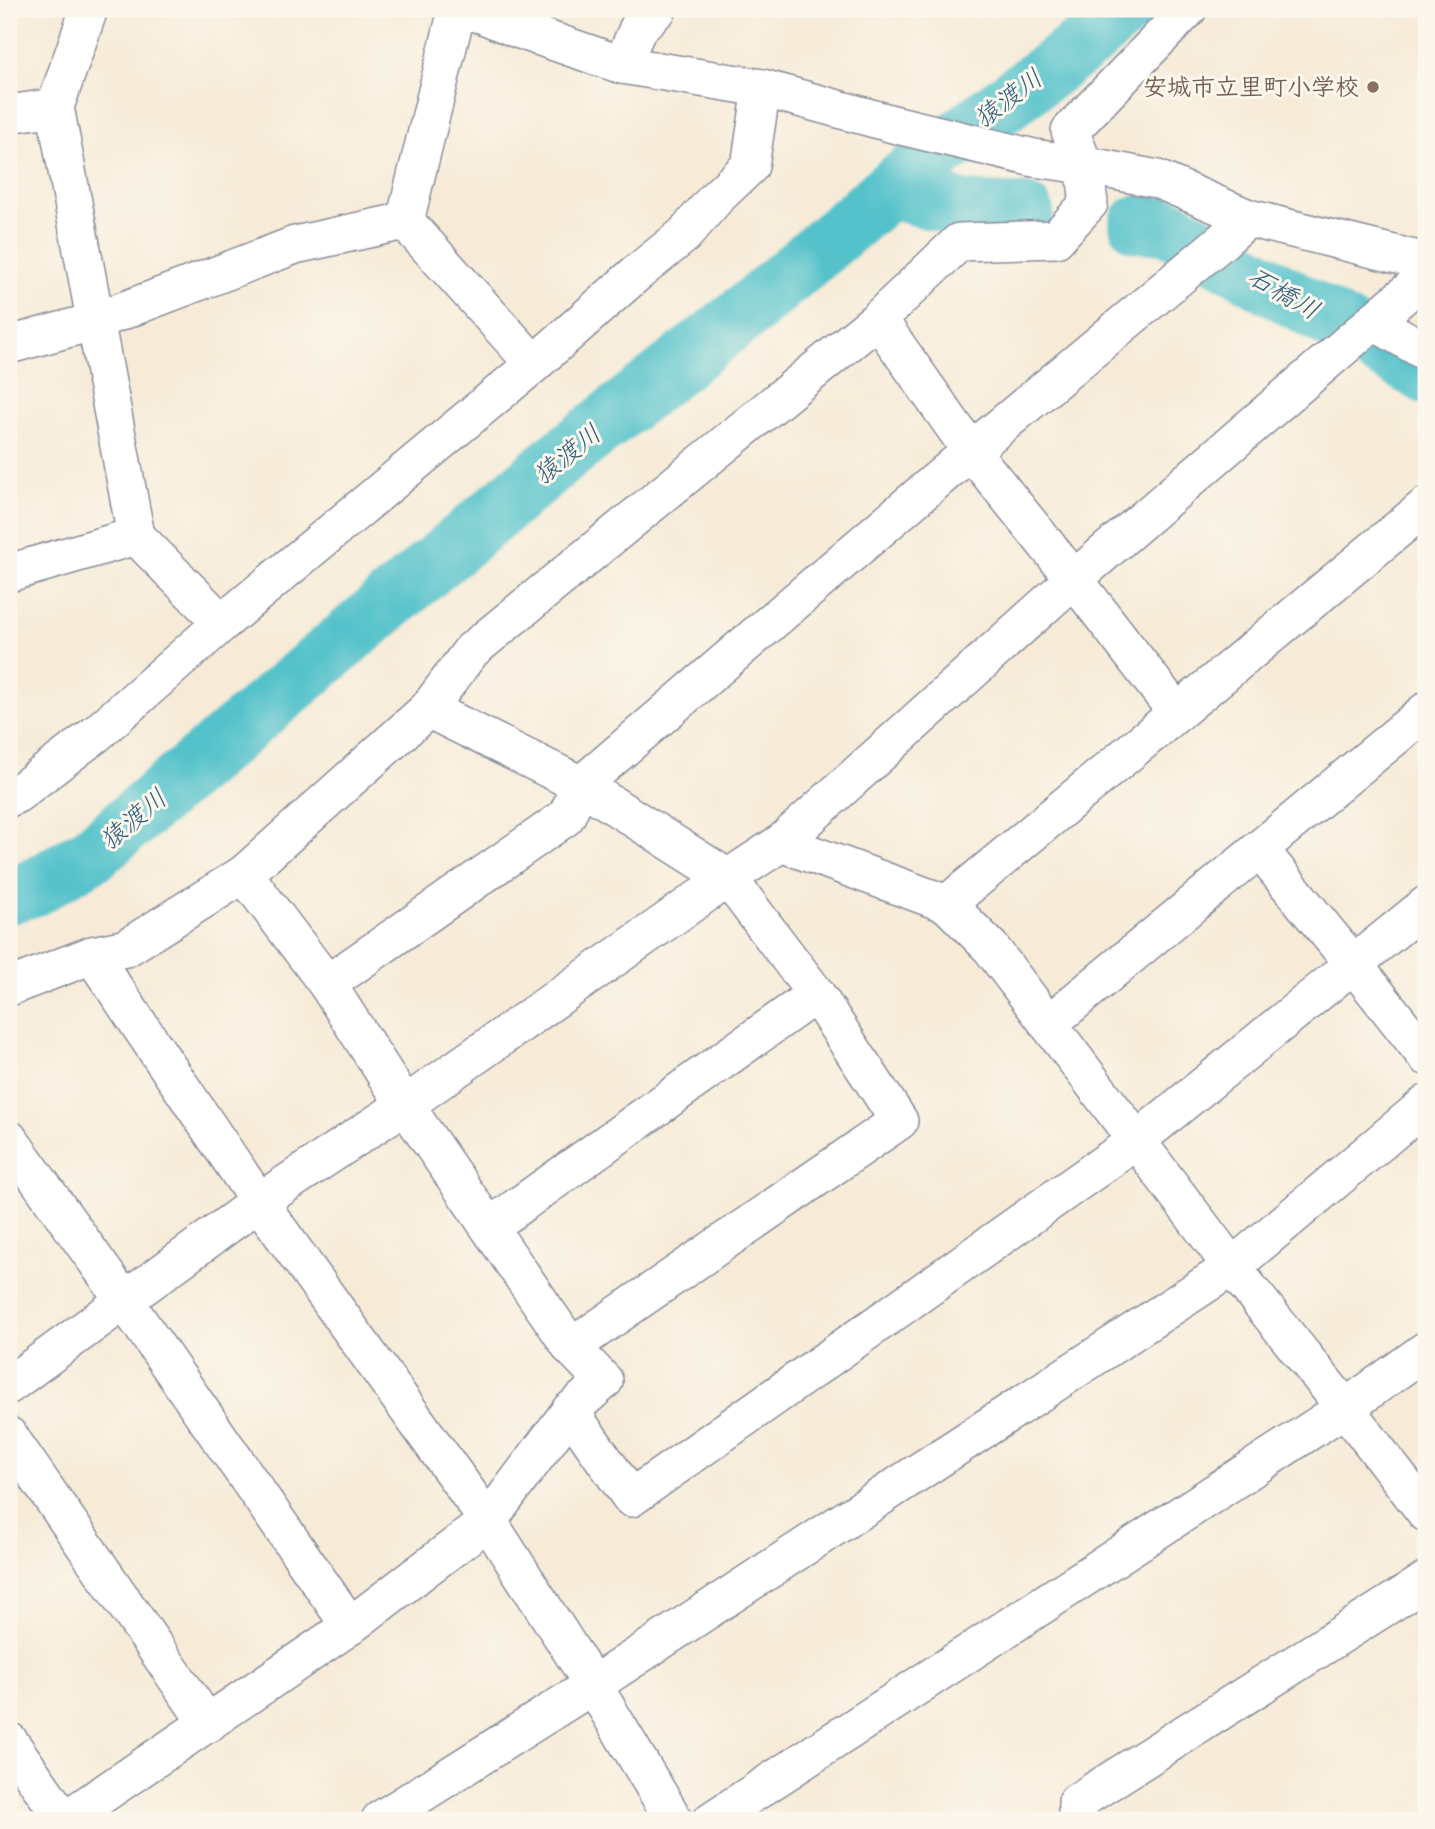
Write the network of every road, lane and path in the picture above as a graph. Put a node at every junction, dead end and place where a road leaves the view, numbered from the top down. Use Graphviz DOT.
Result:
graph roads {
  1 [pos="89,9"];
  2 [pos="456,9"];
  3 [pos="658,9"];
  4 [pos="1188,9"];
  5 [pos="622,65"];
  6 [pos="762,88"];
  7 [pos="55,107"];
  8 [pos="9,114"];
  9 [pos="1084,165"];
  10 [pos="1248,218"];
  11 [pos="405,221"];
  12 [pos="1426,261"];
  13 [pos="1426,276"];
  14 [pos="878,319"];
  15 [pos="96,321"];
  16 [pos="1363,330"];
  17 [pos="9,345"];
  18 [pos="1426,352"];
  19 [pos="534,364"];
  20 [pos="971,451"];
  21 [pos="1426,506"];
  22 [pos="136,536"];
  23 [pos="9,573"];
  24 [pos="1074,579"];
  25 [pos="222,623"];
  26 [pos="428,709"];
  27 [pos="1426,710"];
  28 [pos="1177,713"];
  29 [pos="581,785"];
  30 [pos="9,798"];
  31 [pos="781,843"];
  32 [pos="1259,849"];
  33 [pos="244,874"];
  34 [pos="728,878"];
  35 [pos="947,904"];
  36 [pos="1426,905"];
  37 [pos="92,954"];
  38 [pos="1354,965"];
  39 [pos="327,984"];
  40 [pos="9,987"];
  41 [pos="816,994"];
  42 [pos="1048,1024"];
  43 [pos="1426,1056"];
  44 [pos="1426,1104"];
  45 [pos="405,1105"];
  46 [pos="9,1139"];
  47 [pos="1136,1141"];
  48 [pos="259,1202"];
  49 [pos="489,1227"];
  50 [pos="1232,1267"];
  51 [pos="124,1300"];
  52 [pos="571,1347"];
  53 [pos="1426,1350"];
  54 [pos="9,1385"];
  55 [pos="1345,1408"];
  56 [pos="569,1411"];
  57 [pos="9,1436"];
  58 [pos="1426,1513"];
  59 [pos="488,1521"];
  60 [pos="1426,1581"];
  61 [pos="350,1626"];
  62 [pos="593,1685"];
  63 [pos="208,1724"];
  64 [pos="9,1741"];
  65 [pos="65,1820"];
  66 [pos="380,1820"];
  67 [pos="674,1820"];
  68 [pos="712,1820"];
  69 [pos="1077,1820"];
  1 -- 7 [label="street"];
  2 -- 5 [label="street"];
  2 -- 11 [label="street"];
  3 -- 5 [label="street"];
  4 -- 9 [label="street"];
  5 -- 6 [label="street"];
  6 -- 9 [label="street"];
  6 -- 19 [label="street"];
  7 -- 8 [label="street"];
  7 -- 15 [label="street"];
  9 -- 10 [label="street"];
  9 -- 14 [label="street"];
  10 -- 12 [label="street"];
  10 -- 20 [label="street"];
  11 -- 15 [label="street"];
  11 -- 19 [label="street"];
  13 -- 16 [label="street"];
  14 -- 20 [label="street"];
  14 -- 26 [label="street"];
  15 -- 17 [label="street"];
  15 -- 22 [label="street"];
  16 -- 18 [label="street"];
  16 -- 24 [label="street"];
  19 -- 25 [label="street"];
  20 -- 24 [label="street"];
  20 -- 29 [label="street"];
  21 -- 28 [label="street"];
  22 -- 23 [label="street"];
  22 -- 25 [label="street"];
  24 -- 28 [label="street"];
  24 -- 31 [label="street"];
  25 -- 30 [label="street"];
  26 -- 29 [label="street"];
  26 -- 33 [label="street"];
  27 -- 32 [label="street"];
  28 -- 35 [label="street"];
  29 -- 34 [label="street"];
  29 -- 39 [label="street"];
  31 -- 34 [label="street"];
  31 -- 35 [label="street"];
  32 -- 38 [label="street"];
  32 -- 42 [label="street"];
  33 -- 37 [label="street"];
  33 -- 39 [label="street"];
  34 -- 41 [label="street"];
  34 -- 45 [label="street"];
  35 -- 42 [label="street"];
  36 -- 38 [label="street"];
  37 -- 40 [label="street"];
  37 -- 48 [label="street"];
  38 -- 43 [label="street"];
  38 -- 47 [label="street"];
  39 -- 45 [label="street"];
  41 -- 49 [label="street"];
  41 -- 52 [label="street"];
  42 -- 47 [label="street"];
  44 -- 50 [label="street"];
  45 -- 48 [label="street"];
  45 -- 49 [label="street"];
  46 -- 51 [label="street"];
  47 -- 50 [label="street"];
  47 -- 56 [label="street"];
  48 -- 51 [label="street"];
  48 -- 59 [label="street"];
  49 -- 52 [label="street"];
  50 -- 55 [label="street"];
  50 -- 62 [label="street"];
  51 -- 54 [label="street"];
  51 -- 61 [label="street"];
  52 -- 56 [label="street"];
  53 -- 55 [label="street"];
  55 -- 58 [label="street"];
  55 -- 68 [label="street"];
  56 -- 59 [label="street"];
  57 -- 63 [label="street"];
  59 -- 61 [label="street"];
  59 -- 62 [label="street"];
  60 -- 69 [label="street"];
  61 -- 63 [label="street"];
  62 -- 66 [label="street"];
  62 -- 67 [label="street"];
  63 -- 65 [label="street"];
  64 -- 65 [label="street"];
}
